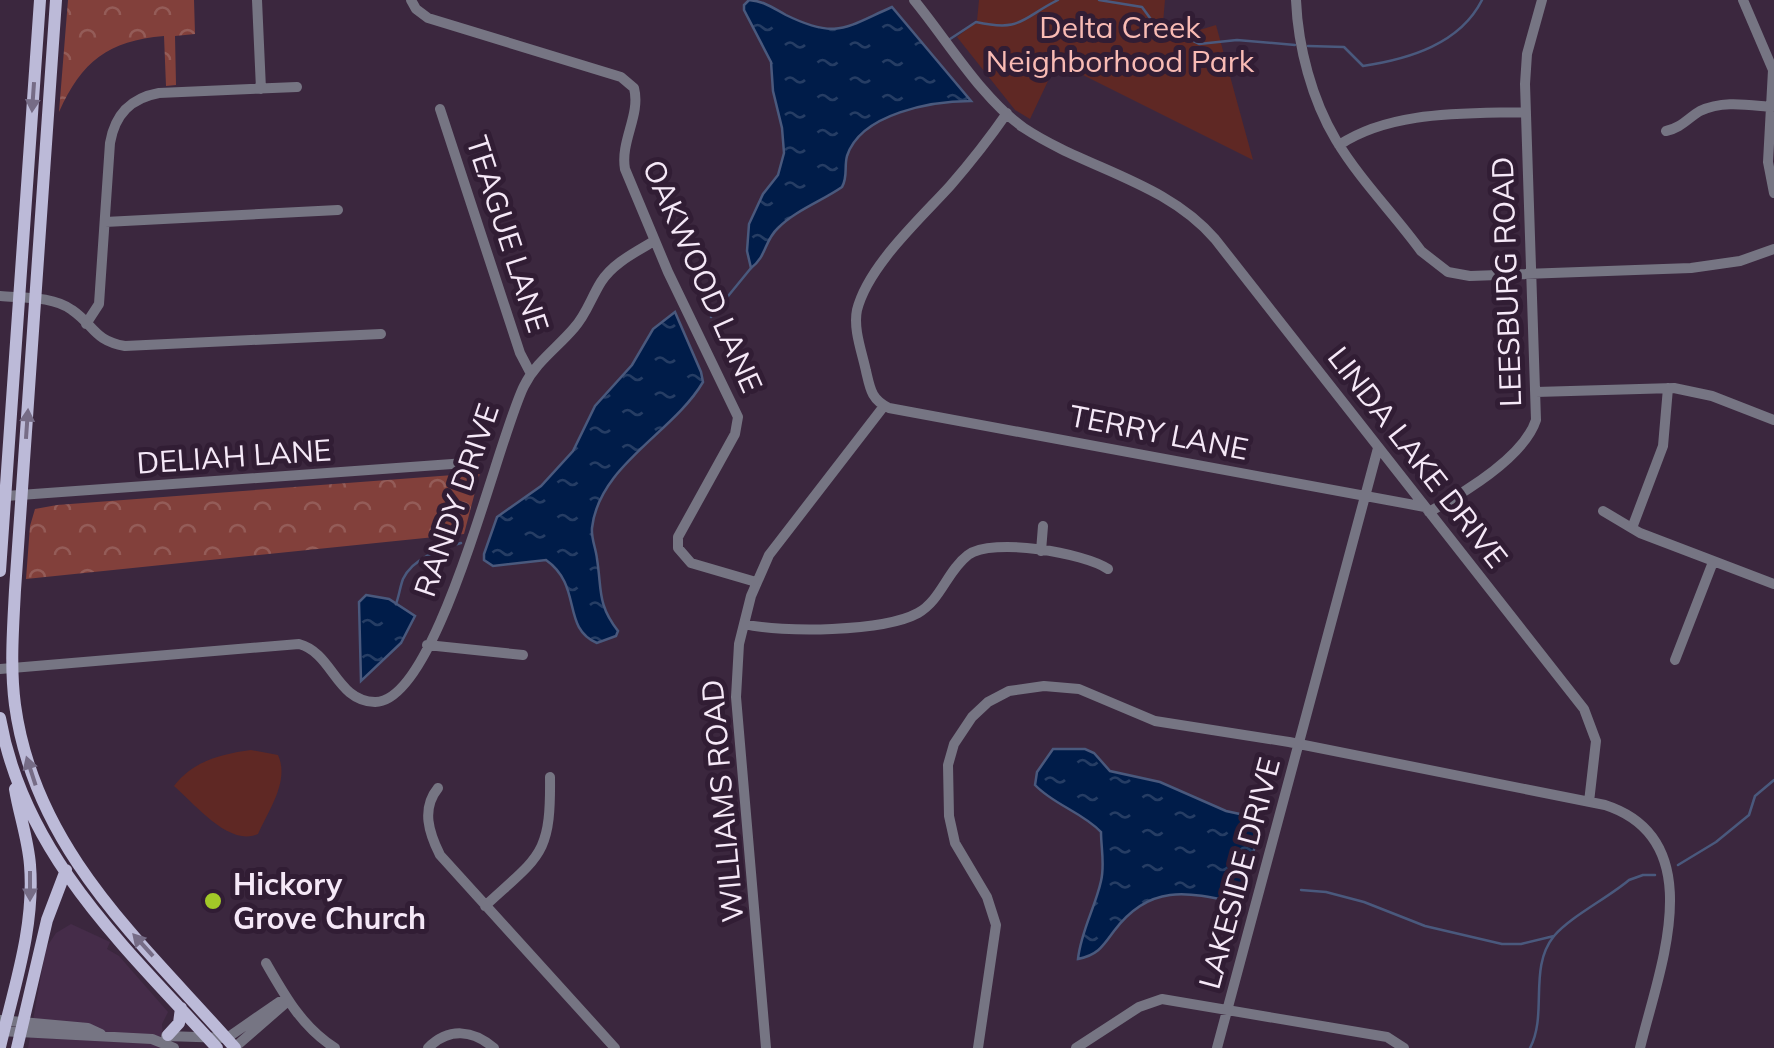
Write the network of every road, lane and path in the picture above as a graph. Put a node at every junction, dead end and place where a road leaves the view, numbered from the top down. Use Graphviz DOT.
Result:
graph roads {
  1 [pos="40,0"];
  2 [pos="56,0"];
  3 [pos="257,0"];
  4 [pos="411,0"];
  5 [pos="914,0"];
  6 [pos="1296,0"];
  7 [pos="1542,0"];
  8 [pos="1744,0"];
  9 [pos="297,86"];
  10 [pos="261,89"];
  11 [pos="1772,107"];
  12 [pos="440,109"];
  13 [pos="1526,112"];
  14 [pos="1007,114"];
  15 [pos="1666,131"];
  16 [pos="1339,144"];
  17 [pos="1774,193"];
  18 [pos="338,210"];
  19 [pos="105,222"];
  20 [pos="654,240"];
  21 [pos="1774,249"];
  22 [pos="1531,274"];
  23 [pos="0,296"];
  24 [pos="20,297"];
  25 [pos="36,299"];
  26 [pos="86,324"];
  27 [pos="380,334"];
  28 [pos="531,374"];
  29 [pos="1668,388"];
  30 [pos="1536,392"];
  31 [pos="884,406"];
  32 [pos="1774,420"];
  33 [pos="1378,448"];
  34 [pos="466,463"];
  35 [pos="6,496"];
  36 [pos="22,496"];
  37 [pos="1366,497"];
  38 [pos="1427,510"];
  39 [pos="1603,511"];
  40 [pos="1043,526"];
  41 [pos="1632,528"];
  42 [pos="1040,551"];
  43 [pos="1713,562"];
  44 [pos="1108,569"];
  45 [pos="0,571"];
  46 [pos="756,582"];
  47 [pos="1774,584"];
  48 [pos="744,624"];
  49 [pos="427,645"];
  50 [pos="523,655"];
  51 [pos="1675,660"];
  52 [pos="6,669"];
  53 [pos="0,718"];
  54 [pos="1300,745"];
  55 [pos="11,762"];
  56 [pos="550,777"];
  57 [pos="438,788"];
  58 [pos="1589,802"];
  59 [pos="72,859"];
  60 [pos="64,873"];
  61 [pos="81,897"];
  62 [pos="50,906"];
  63 [pos="484,906"];
  64 [pos="266,963"];
  65 [pos="288,1001"];
  66 [pos="181,1008"];
  67 [pos="1228,1011"];
  68 [pos="2,1026"];
  69 [pos="22,1027"];
  70 [pos="171,1042"];
  71 [pos="226,1045"];
  72 [pos="0,1047"];
  73 [pos="16,1048"];
  74 [pos="336,1048"];
  75 [pos="428,1048"];
  76 [pos="494,1048"];
  77 [pos="614,1048"];
  78 [pos="766,1048"];
  79 [pos="978,1048"];
  80 [pos="1076,1048"];
  81 [pos="1217,1048"];
  82 [pos="1404,1048"];
  83 [pos="1640,1048"];
  1 -- 24 [label="main road, one-way"];
  2 -- 25 [label="main road"];
  3 -- 10 [label="street"];
  4 -- 20 [label="street, OAKWOOD LANE"];
  5 -- 14 [label="street, LINDA LAKE DRIVE"];
  6 -- 16 [label="street"];
  7 -- 13 [label="street, LEESBURG ROAD"];
  8 -- 11 [label="street"];
  9 -- 10 [label="street"];
  10 -- 19 [label="street"];
  11 -- 15 [label="street"];
  11 -- 17 [label="street"];
  12 -- 28 [label="street, TEAGUE LANE"];
  13 -- 16 [label="street"];
  13 -- 22 [label="street, LEESBURG ROAD"];
  14 -- 31 [label="street"];
  14 -- 33 [label="street, LINDA LAKE DRIVE"];
  16 -- 22 [label="street"];
  18 -- 19 [label="street"];
  19 -- 26 [label="street"];
  20 -- 28 [label="street, RANDY DRIVE"];
  20 -- 46 [label="street, OAKWOOD LANE"];
  21 -- 22 [label="street"];
  22 -- 30 [label="street, LEESBURG ROAD"];
  23 -- 24 [label="street"];
  24 -- 25 [label="street"];
  24 -- 35 [label="main road"];
  25 -- 26 [label="street"];
  36 -- 25 [label="main road, one-way"];
  26 -- 27 [label="street"];
  28 -- 49 [label="street, RANDY DRIVE"];
  29 -- 30 [label="street"];
  29 -- 32 [label="street"];
  29 -- 41 [label="street"];
  30 -- 38 [label="street, LEESBURG ROAD"];
  31 -- 37 [label="street, TERRY LANE"];
  31 -- 46 [label="street, WILLIAMS ROAD"];
  33 -- 37 [label="street"];
  33 -- 38 [label="street, LINDA LAKE DRIVE"];
  34 -- 36 [label="street, DELIAH LANE"];
  35 -- 36 [label="street, DELIAH LANE"];
  35 -- 45 [label="main road"];
  36 -- 52 [label="main road"];
  37 -- 38 [label="street, TERRY LANE"];
  37 -- 54 [label="street"];
  38 -- 58 [label="street, LINDA LAKE DRIVE"];
  39 -- 41 [label="street"];
  40 -- 42 [label="street"];
  41 -- 43 [label="street"];
  42 -- 44 [label="street"];
  42 -- 48 [label="street"];
  43 -- 47 [label="street"];
  43 -- 51 [label="street"];
  46 -- 48 [label="street, WILLIAMS ROAD"];
  48 -- 78 [label="street, WILLIAMS ROAD"];
  49 -- 50 [label="street"];
  49 -- 52 [label="street, RANDY DRIVE"];
  59 -- 52 [label="main road, one-way"];
  53 -- 55 [label="main road"];
  54 -- 58 [label="street"];
  54 -- 67 [label="street, LAKESIDE DRIVE"];
  54 -- 79 [label="street, LAKESIDE DRIVE"];
  55 -- 60 [label="main road"];
  55 -- 68 [label="main road, one-way"];
  56 -- 63 [label="street"];
  57 -- 63 [label="street"];
  58 -- 83 [label="street"];
  59 -- 60 [label="main road"];
  71 -- 59 [label="main road, one-way"];
  60 -- 61 [label="main road"];
  60 -- 62 [label="main road"];
  61 -- 62 [label="main road"];
  61 -- 66 [label="main road"];
  62 -- 69 [label="main road"];
  63 -- 77 [label="street"];
  64 -- 65 [label="street"];
  65 -- 71 [label="street"];
  65 -- 74 [label="street"];
  66 -- 70 [label="main road"];
  66 -- 71 [label="main road"];
  67 -- 80 [label="street"];
  67 -- 81 [label="street, LAKESIDE DRIVE"];
  67 -- 82 [label="street"];
  68 -- 69 [label="street"];
  68 -- 72 [label="main road"];
  69 -- 70 [label="street"];
  69 -- 73 [label="main road"];
  70 -- 71 [label="street"];
  75 -- 76 [label="street"];
}
